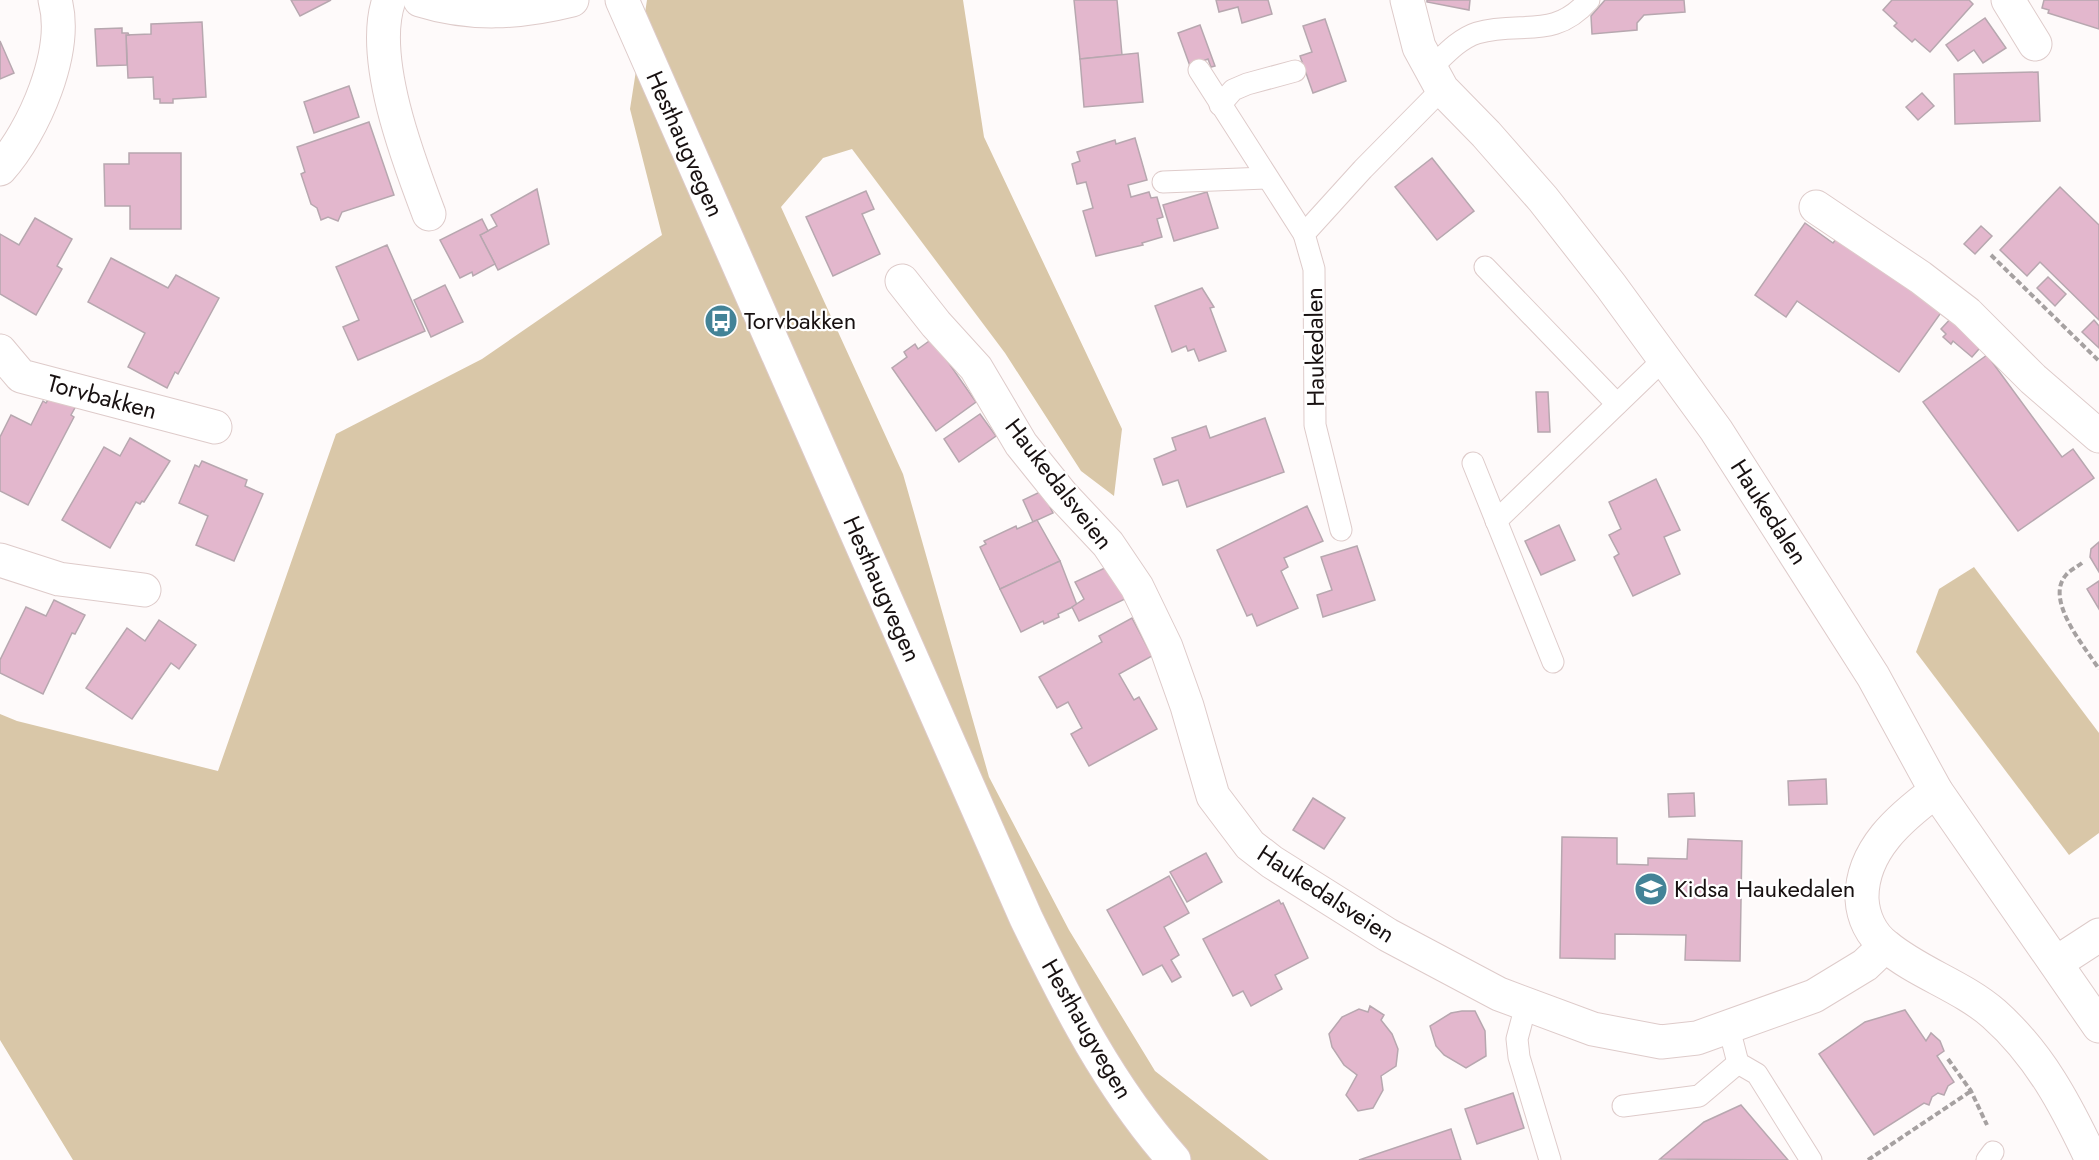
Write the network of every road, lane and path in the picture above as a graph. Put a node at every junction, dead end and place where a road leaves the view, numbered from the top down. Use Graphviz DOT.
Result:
graph roads {
  1 [pos="55,0"];
  2 [pos="388,0"];
  3 [pos="420,0"];
  4 [pos="572,0"];
  5 [pos="622,0"];
  6 [pos="1407,0"];
  7 [pos="1589,0"];
  8 [pos="2008,0"];
  9 [pos="2035,44"];
  10 [pos="1199,70"];
  11 [pos="1295,71"];
  12 [pos="1436,80"];
  13 [pos="1220,105"];
  14 [pos="0,169"];
  15 [pos="1266,178"];
  16 [pos="1163,182"];
  17 [pos="1816,207"];
  18 [pos="429,214"];
  19 [pos="1304,234"];
  20 [pos="1990,255"];
  21 [pos="1485,267"];
  22 [pos="902,281"];
  23 [pos="0,351"];
  24 [pos="1664,359"];
  25 [pos="2099,362"];
  26 [pos="1617,404"];
  27 [pos="215,427"];
  28 [pos="2099,436"];
  29 [pos="1473,463"];
  30 [pos="1496,521"];
  31 [pos="1341,530"];
  32 [pos="0,560"];
  33 [pos="2082,563"];
  34 [pos="144,590"];
  35 [pos="1552,662"];
  36 [pos="2099,669"];
  37 [pos="1936,791"];
  38 [pos="2099,935"];
  39 [pos="1885,946"];
  40 [pos="2056,963"];
  41 [pos="1526,1005"];
  42 [pos="2099,1026"];
  43 [pos="1729,1028"];
  44 [pos="1948,1059"];
  45 [pos="1738,1063"];
  46 [pos="1971,1091"];
  47 [pos="1623,1106"];
  48 [pos="1540,1126"];
  49 [pos="1990,1156"];
  50 [pos="1174,1160"];
  51 [pos="1532,1160"];
  52 [pos="1550,1160"];
  53 [pos="1811,1160"];
  54 [pos="1868,1160"];
  55 [pos="2092,1160"];
  1 -- 14 [label="street"];
  2 -- 18 [label="street"];
  3 -- 4 [label="street"];
  5 -- 50 [label="street, Hesthaugvegen"];
  6 -- 12 [label="street, Haukedalen"];
  7 -- 12 [label="lane"];
  8 -- 9 [label="street"];
  10 -- 13 [label="lane, Haukedalen"];
  11 -- 13 [label="lane"];
  12 -- 19 [label="lane"];
  12 -- 24 [label="street, Haukedalen"];
  13 -- 15 [label="lane, Haukedalen"];
  15 -- 16 [label="lane"];
  15 -- 19 [label="lane, Haukedalen"];
  17 -- 28 [label="street"];
  19 -- 31 [label="lane, Haukedalen"];
  20 -- 25 [label="path"];
  21 -- 26 [label="lane"];
  22 -- 41 [label="street, Haukedalsveien"];
  23 -- 27 [label="street, Torvbakken"];
  24 -- 26 [label="lane"];
  24 -- 37 [label="street, Haukedalen"];
  26 -- 30 [label="lane"];
  29 -- 30 [label="lane"];
  30 -- 35 [label="lane"];
  32 -- 34 [label="street"];
  33 -- 36 [label="path"];
  37 -- 39 [label="street"];
  37 -- 40 [label="street, Haukedalen"];
  38 -- 40 [label="street"];
  39 -- 43 [label="street, Haukedalsveien"];
  39 -- 55 [label="street"];
  40 -- 42 [label="street, Haukedalen"];
  41 -- 43 [label="street, Haukedalsveien"];
  41 -- 48 [label="lane"];
  43 -- 45 [label="lane"];
  44 -- 46 [label="path"];
  45 -- 47 [label="lane"];
  45 -- 53 [label="lane"];
  46 -- 49 [label="path"];
  46 -- 54 [label="path"];
  48 -- 51 [label="lane"];
  48 -- 52 [label="lane"];
}
